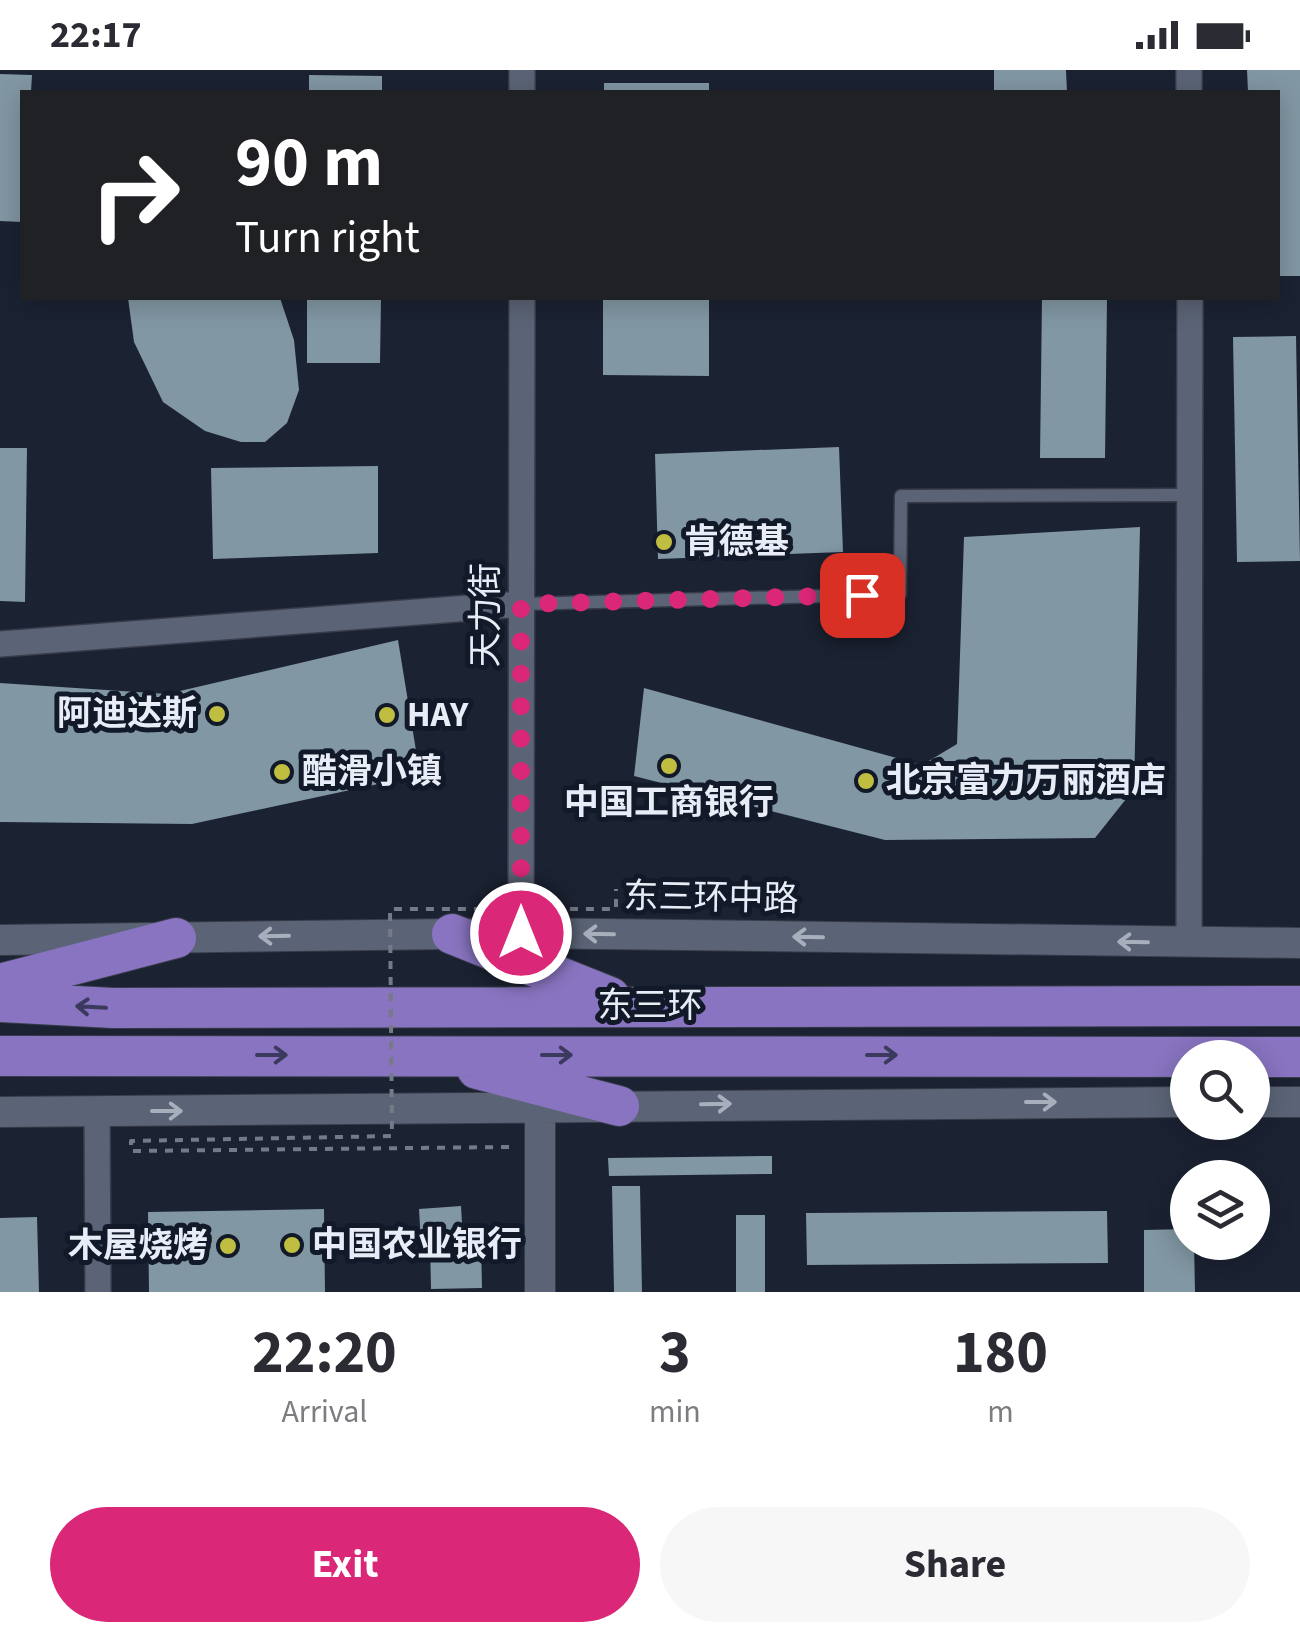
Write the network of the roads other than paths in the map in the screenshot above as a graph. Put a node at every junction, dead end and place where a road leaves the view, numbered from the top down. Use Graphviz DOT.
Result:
graph roads {
  1 [pos="522,300"];
  2 [pos="1190,300"];
  3 [pos="1192,496"];
  4 [pos="521,604"];
  5 [pos="0,644"];
  6 [pos="521,933"];
  7 [pos="452,934"];
  8 [pos="176,938"];
  9 [pos="0,940"];
  10 [pos="1189,942"];
  11 [pos="1300,943"];
  12 [pos="0,984"];
  13 [pos="0,1002"];
  14 [pos="633,1006"];
  15 [pos="1300,1006"];
  16 [pos="425,1055"];
  17 [pos="0,1056"];
  18 [pos="110,1056"];
  19 [pos="1300,1056"];
  20 [pos="0,1078"];
  21 [pos="1170,1102"];
  22 [pos="1270,1102"];
  23 [pos="1300,1102"];
  24 [pos="540,1106"];
  25 [pos="618,1106"];
  26 [pos="98,1111"];
  27 [pos="0,1112"];
  28 [pos="98,1292"];
  29 [pos="540,1292"];
  1 -- 4 [label="street, 天力街"];
  2 -- 3 [label="street"];
  3 -- 4 [label="lane"];
  3 -- 10 [label="street"];
  4 -- 5 [label="street"];
  4 -- 6 [label="street, 天力街"];
  6 -- 7 [label="street, 东三环中路"];
  10 -- 6 [label="street, 东三环中路, one-way"];
  7 -- 8 [label="street, 东三环中路, one-way"];
  7 -- 14 [label="highway"];
  8 -- 9 [label="street, 东三环中路"];
  8 -- 12 [label="highway"];
  10 -- 11 [label="street, 东三环中路"];
  14 -- 13 [label="highway, 东三环, one-way"];
  14 -- 15 [label="highway, 东三环"];
  18 -- 16 [label="highway, 东三环, one-way"];
  16 -- 19 [label="highway, 东三环, one-way"];
  16 -- 25 [label="highway"];
  17 -- 18 [label="highway, 东三环"];
  18 -- 20 [label="highway"];
  25 -- 21 [label="street, one-way"];
  22 -- 23 [label="street"];
  24 -- 25 [label="street"];
  26 -- 24 [label="street, one-way"];
  24 -- 29 [label="street"];
  26 -- 27 [label="street"];
  26 -- 28 [label="street"];
}
